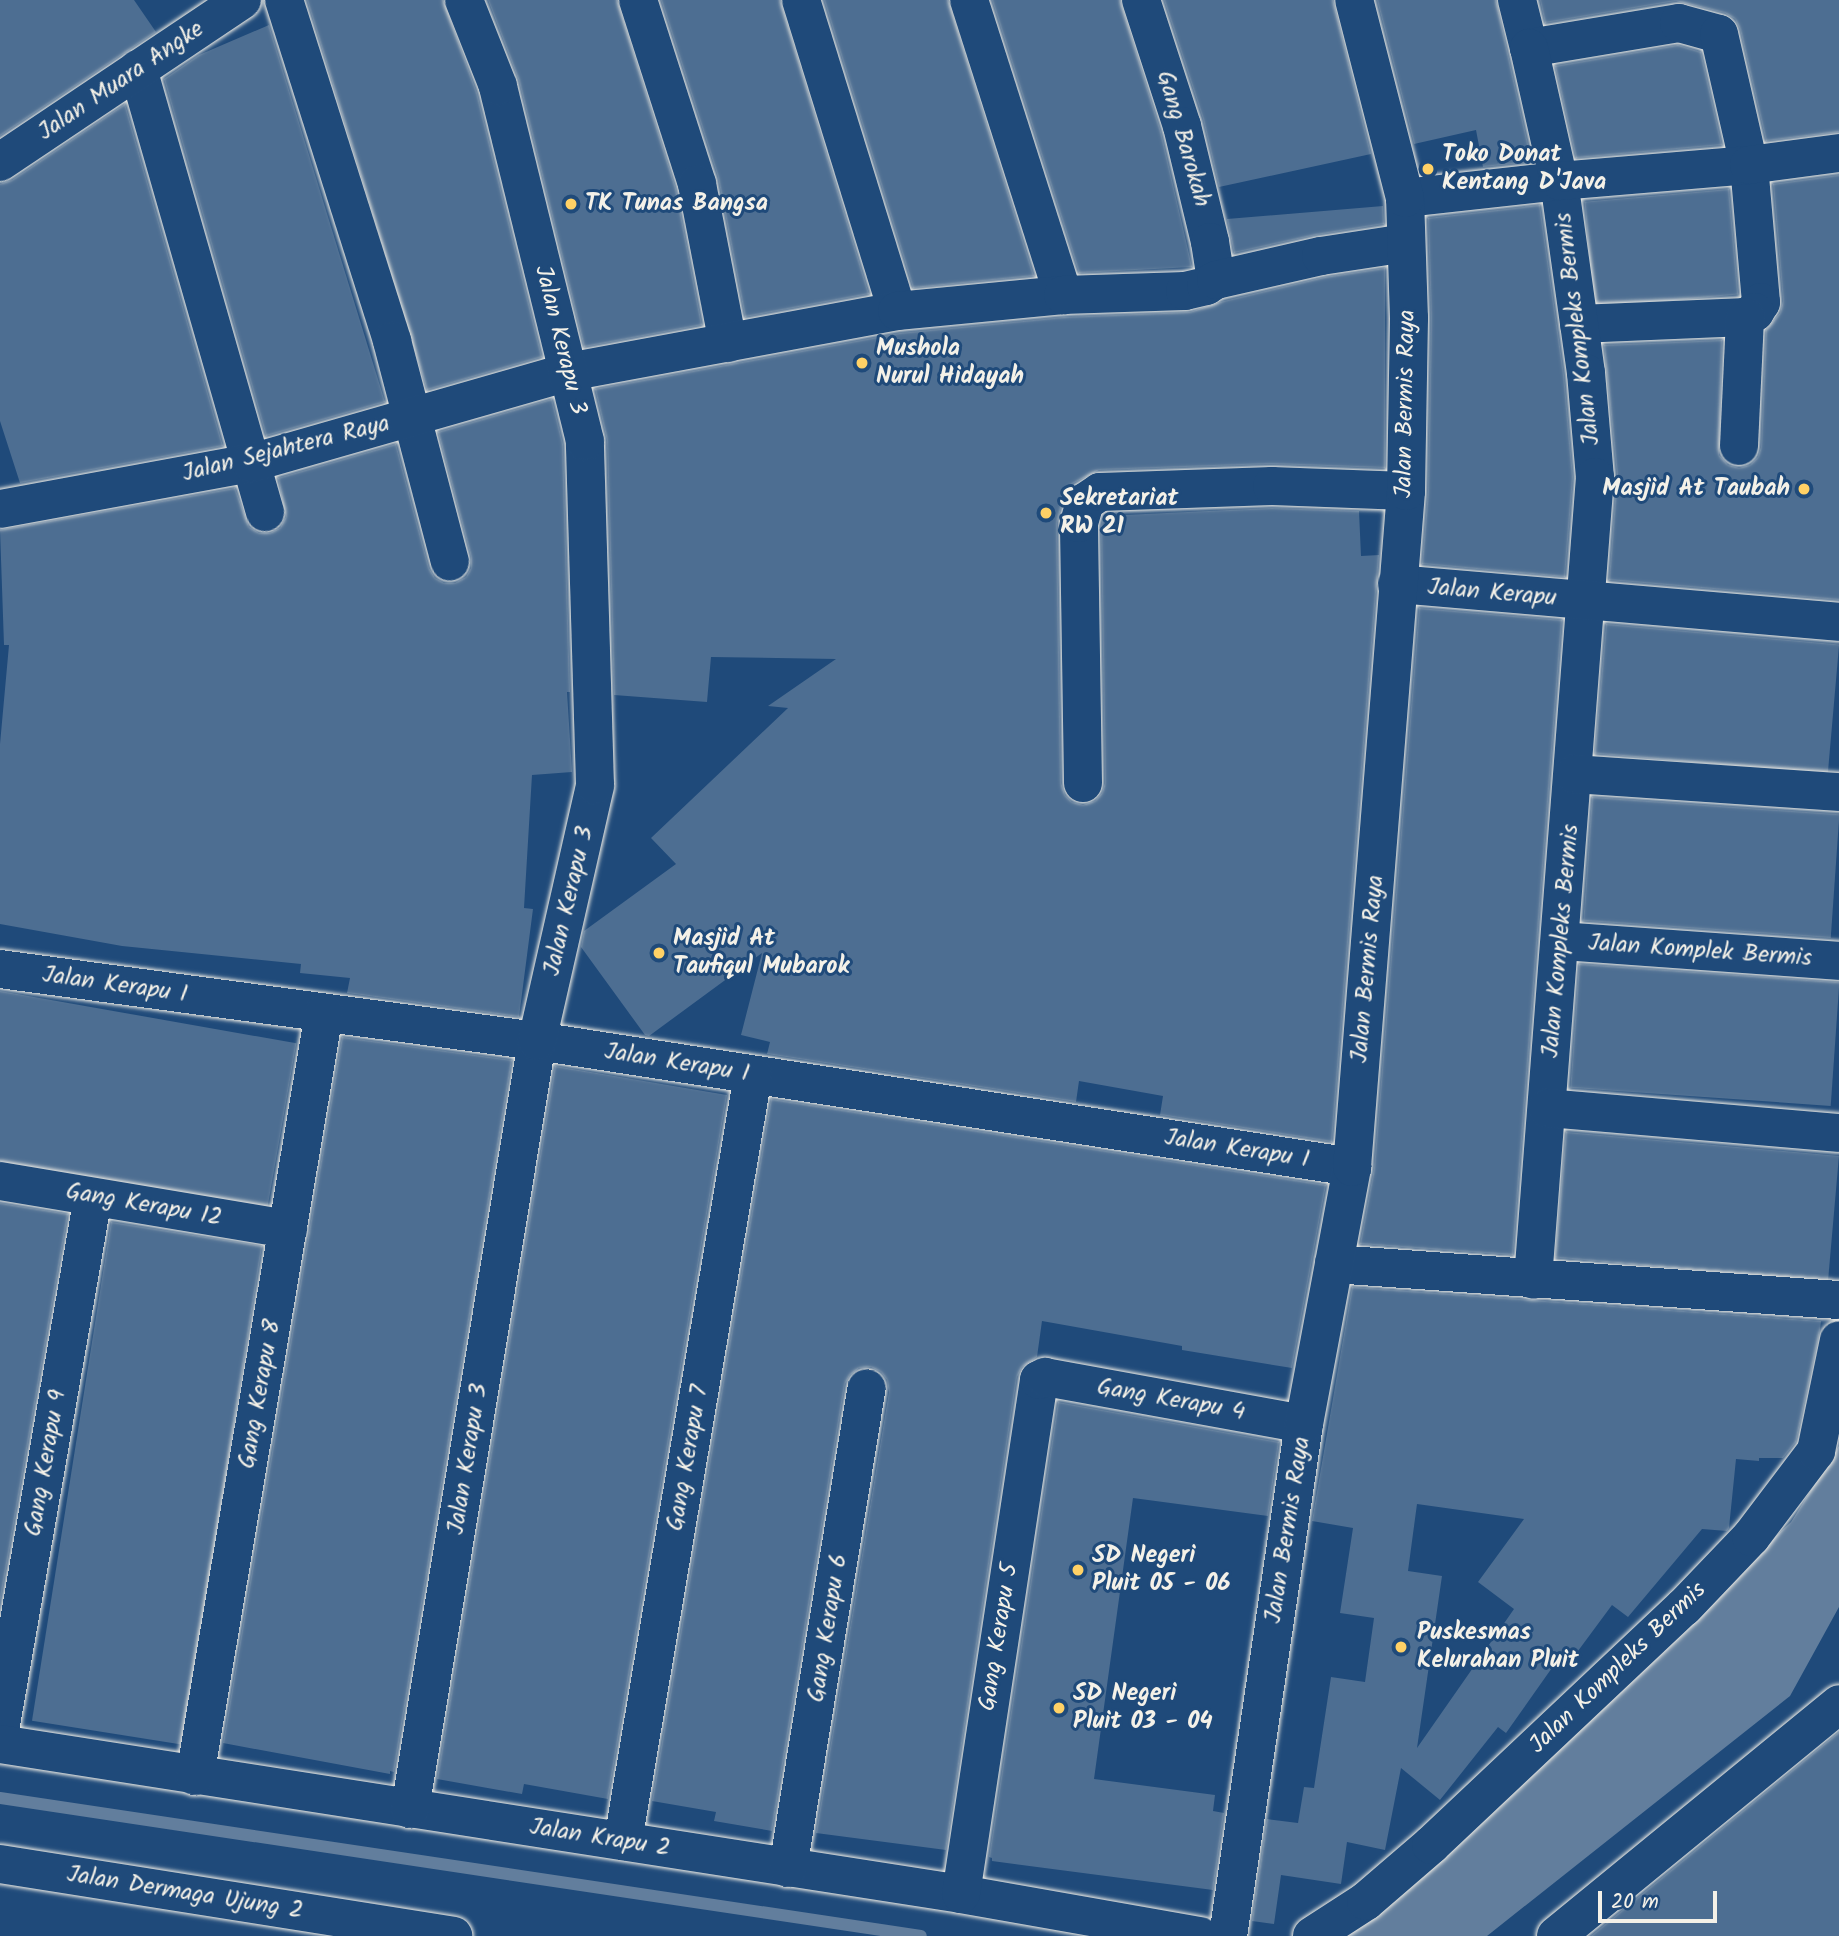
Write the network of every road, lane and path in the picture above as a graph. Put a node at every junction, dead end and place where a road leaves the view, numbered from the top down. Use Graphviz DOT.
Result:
graph roads {
  1 [pos="284,0"];
  2 [pos="464,0"];
  3 [pos="638,0"];
  4 [pos="802,0"];
  5 [pos="969,0"];
  6 [pos="1141,0"];
  7 [pos="1354,0"];
  8 [pos="1517,0"];
  9 [pos="238,1"];
  10 [pos="1677,11"];
  11 [pos="1529,48"];
  12 [pos="138,69"];
  13 [pos="1839,153"];
  14 [pos="0,162"];
  15 [pos="1749,165"];
  16 [pos="1559,181"];
  17 [pos="1405,198"];
  18 [pos="1406,243"];
  19 [pos="1216,280"];
  20 [pos="1063,295"];
  21 [pos="897,311"];
  22 [pos="1745,317"];
  23 [pos="1579,324"];
  24 [pos="728,343"];
  25 [pos="568,372"];
  26 [pos="412,416"];
  27 [pos="1739,446"];
  28 [pos="251,463"];
  29 [pos="1406,491"];
  30 [pos="0,509"];
  31 [pos="265,512"];
  32 [pos="450,562"];
  33 [pos="1397,584"];
  34 [pos="1587,602"];
  35 [pos="1839,622"];
  36 [pos="1574,774"];
  37 [pos="1083,783"];
  38 [pos="1839,792"];
  39 [pos="1561,941"];
  40 [pos="1839,961"];
  41 [pos="0,969"];
  42 [pos="324,1013"];
  43 [pos="537,1041"];
  44 [pos="753,1075"];
  45 [pos="1547,1108"];
  46 [pos="1839,1133"];
  47 [pos="1352,1167"];
  48 [pos="0,1181"];
  49 [pos="93,1196"];
  50 [pos="288,1230"];
  51 [pos="1334,1264"];
  52 [pos="1533,1280"];
  53 [pos="1839,1300"];
  54 [pos="1839,1340"];
  55 [pos="1039,1380"];
  56 [pos="867,1388"];
  57 [pos="1304,1424"];
  58 [pos="1839,1704"];
  59 [pos="0,1730"];
  60 [pos="0,1744"];
  61 [pos="195,1776"];
  62 [pos="410,1809"];
  63 [pos="622,1841"];
  64 [pos="0,1864"];
  65 [pos="788,1868"];
  66 [pos="961,1894"];
  67 [pos="453,1936"];
  68 [pos="1200,1936"];
  69 [pos="1228,1936"];
  70 [pos="1312,1936"];
  71 [pos="1556,1936"];
  1 -- 26 [label="street"];
  2 -- 25 [label="street, Jalan Kerapu 3"];
  3 -- 24 [label="street"];
  4 -- 21 [label="street"];
  5 -- 20 [label="street"];
  6 -- 19 [label="street, Gang Barokah"];
  7 -- 17 [label="street, Jalan Bermis Raya"];
  8 -- 11 [label="street, Jalan Kompleks Bermis"];
  9 -- 12 [label="street, Jalan Muara Angke"];
  10 -- 11 [label="street"];
  10 -- 15 [label="street"];
  11 -- 16 [label="street, Jalan Kompleks Bermis"];
  12 -- 14 [label="street, Jalan Muara Angke"];
  12 -- 28 [label="street"];
  13 -- 15 [label="street"];
  15 -- 16 [label="street"];
  15 -- 22 [label="street"];
  16 -- 17 [label="street"];
  16 -- 23 [label="street, Jalan Kompleks Bermis"];
  17 -- 18 [label="street, Jalan Bermis Raya"];
  18 -- 19 [label="street, Jalan Sejahtera Raya"];
  18 -- 29 [label="street, Jalan Bermis Raya"];
  19 -- 20 [label="street, Jalan Sejahtera Raya"];
  20 -- 21 [label="street, Jalan Sejahtera Raya"];
  21 -- 24 [label="street, Jalan Sejahtera Raya"];
  22 -- 23 [label="street"];
  22 -- 27 [label="street"];
  23 -- 34 [label="street, Jalan Kompleks Bermis"];
  24 -- 25 [label="street, Jalan Sejahtera Raya"];
  25 -- 26 [label="street, Jalan Sejahtera Raya"];
  25 -- 43 [label="street, Jalan Kerapu 3"];
  26 -- 28 [label="street, Jalan Sejahtera Raya"];
  26 -- 32 [label="street"];
  28 -- 30 [label="street, Jalan Sejahtera Raya"];
  28 -- 31 [label="street"];
  29 -- 33 [label="street, Jalan Bermis Raya"];
  29 -- 37 [label="street"];
  33 -- 34 [label="street, Jalan Kerapu"];
  33 -- 47 [label="street, Jalan Bermis Raya"];
  34 -- 35 [label="street"];
  34 -- 36 [label="street, Jalan Kompleks Bermis"];
  36 -- 38 [label="street"];
  36 -- 39 [label="street, Jalan Kompleks Bermis"];
  39 -- 40 [label="street, Jalan Komplek Bermis"];
  39 -- 45 [label="street, Jalan Kompleks Bermis"];
  41 -- 42 [label="street, Jalan Kerapu I"];
  42 -- 43 [label="street, Jalan Kerapu I"];
  42 -- 50 [label="street, Gang Kerapu 8"];
  43 -- 44 [label="street, Jalan Kerapu I"];
  43 -- 62 [label="street, Jalan Kerapu 3"];
  44 -- 47 [label="street, Jalan Kerapu I"];
  44 -- 63 [label="street, Gang Kerapu 7"];
  45 -- 46 [label="street"];
  45 -- 52 [label="street, Jalan Kompleks Bermis"];
  47 -- 51 [label="street, Jalan Bermis Raya"];
  48 -- 49 [label="street, Gang Kerapu 12"];
  49 -- 50 [label="street, Gang Kerapu 12"];
  49 -- 59 [label="street, Gang Kerapu 9"];
  50 -- 61 [label="street, Gang Kerapu 8"];
  51 -- 52 [label="street"];
  51 -- 57 [label="street, Jalan Bermis Raya"];
  52 -- 53 [label="street"];
  54 -- 70 [label="street, Jalan Kompleks Bermis"];
  55 -- 57 [label="street, Gang Kerapu 4"];
  55 -- 66 [label="street, Gang Kerapu 5"];
  56 -- 65 [label="street, Gang Kerapu 6"];
  57 -- 69 [label="street, Jalan Bermis Raya"];
  58 -- 71 [label="street"];
  60 -- 61 [label="street, Jalan Krapu 2"];
  61 -- 62 [label="street, Jalan Krapu 2"];
  62 -- 63 [label="street, Jalan Krapu 2"];
  63 -- 65 [label="street, Jalan Krapu 2"];
  64 -- 67 [label="street, Jalan Dermaga Ujung 2"];
  65 -- 66 [label="street, Jalan Krapu 2"];
  66 -- 68 [label="street, Jalan Krapu 2"];
}
